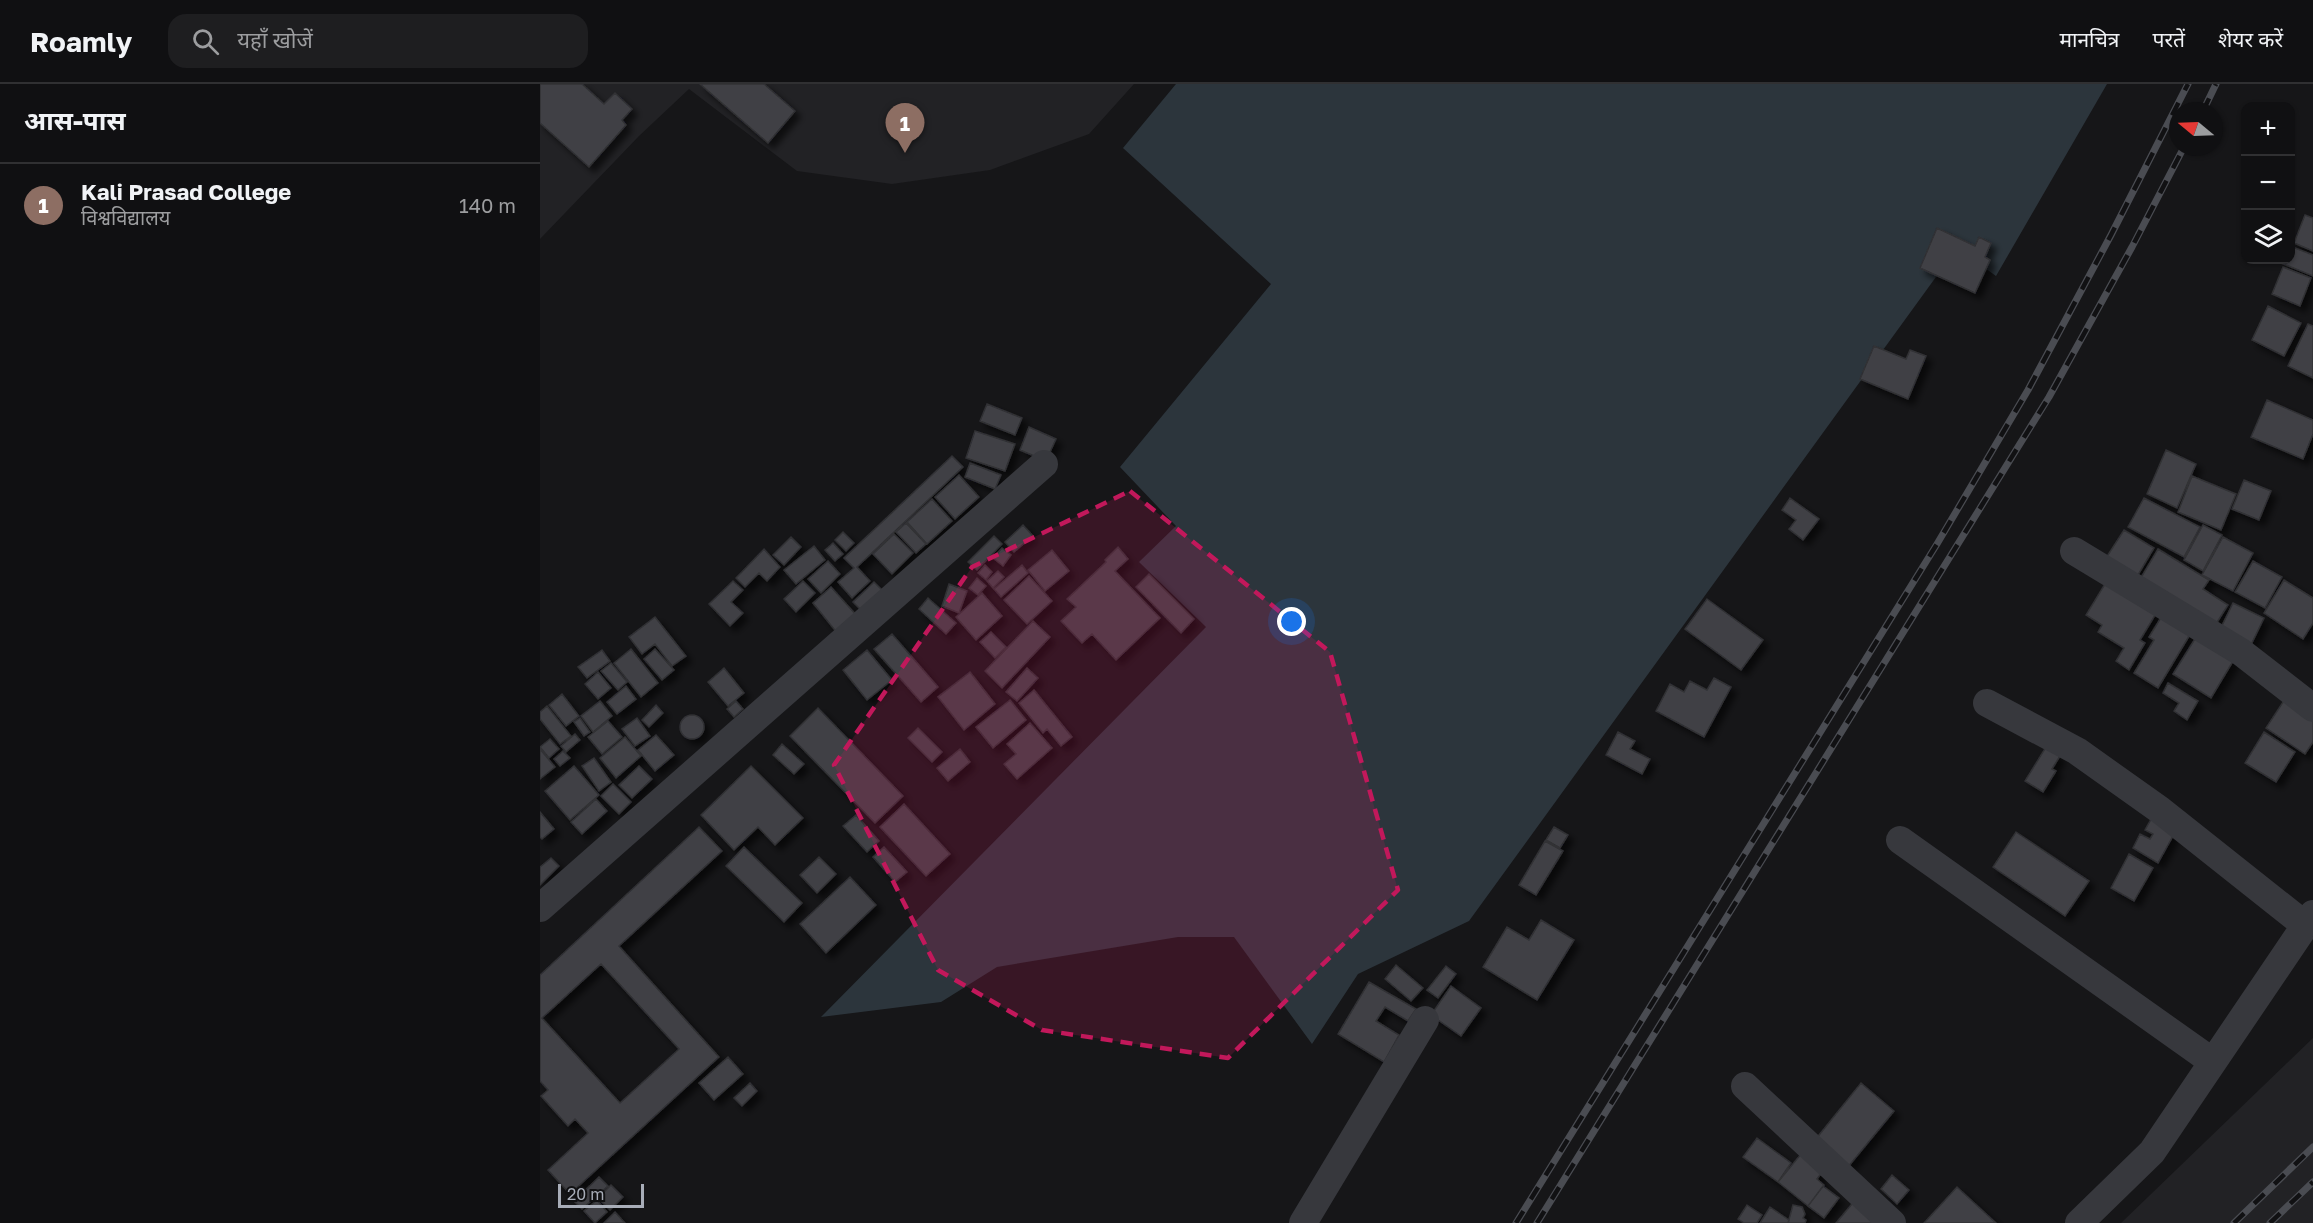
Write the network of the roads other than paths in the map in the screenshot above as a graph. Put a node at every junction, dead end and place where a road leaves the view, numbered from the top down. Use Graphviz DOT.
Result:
graph roads {
  1 [pos="1044,464"];
  2 [pos="2074,551"];
  3 [pos="1987,703"];
  4 [pos="2313,708"];
  5 [pos="1900,840"];
  6 [pos="540,908"];
  7 [pos="2309,920"];
  8 [pos="1425,1020"];
  9 [pos="2213,1062"];
  10 [pos="1745,1086"];
  11 [pos="1303,1223"];
  12 [pos="1892,1223"];
  13 [pos="2079,1223"];
  1 -- 6 [label="street"];
  2 -- 4 [label="street"];
  3 -- 7 [label="street"];
  5 -- 9 [label="street"];
  7 -- 9 [label="street"];
  8 -- 11 [label="street"];
  9 -- 13 [label="street"];
  10 -- 12 [label="street"];
}
